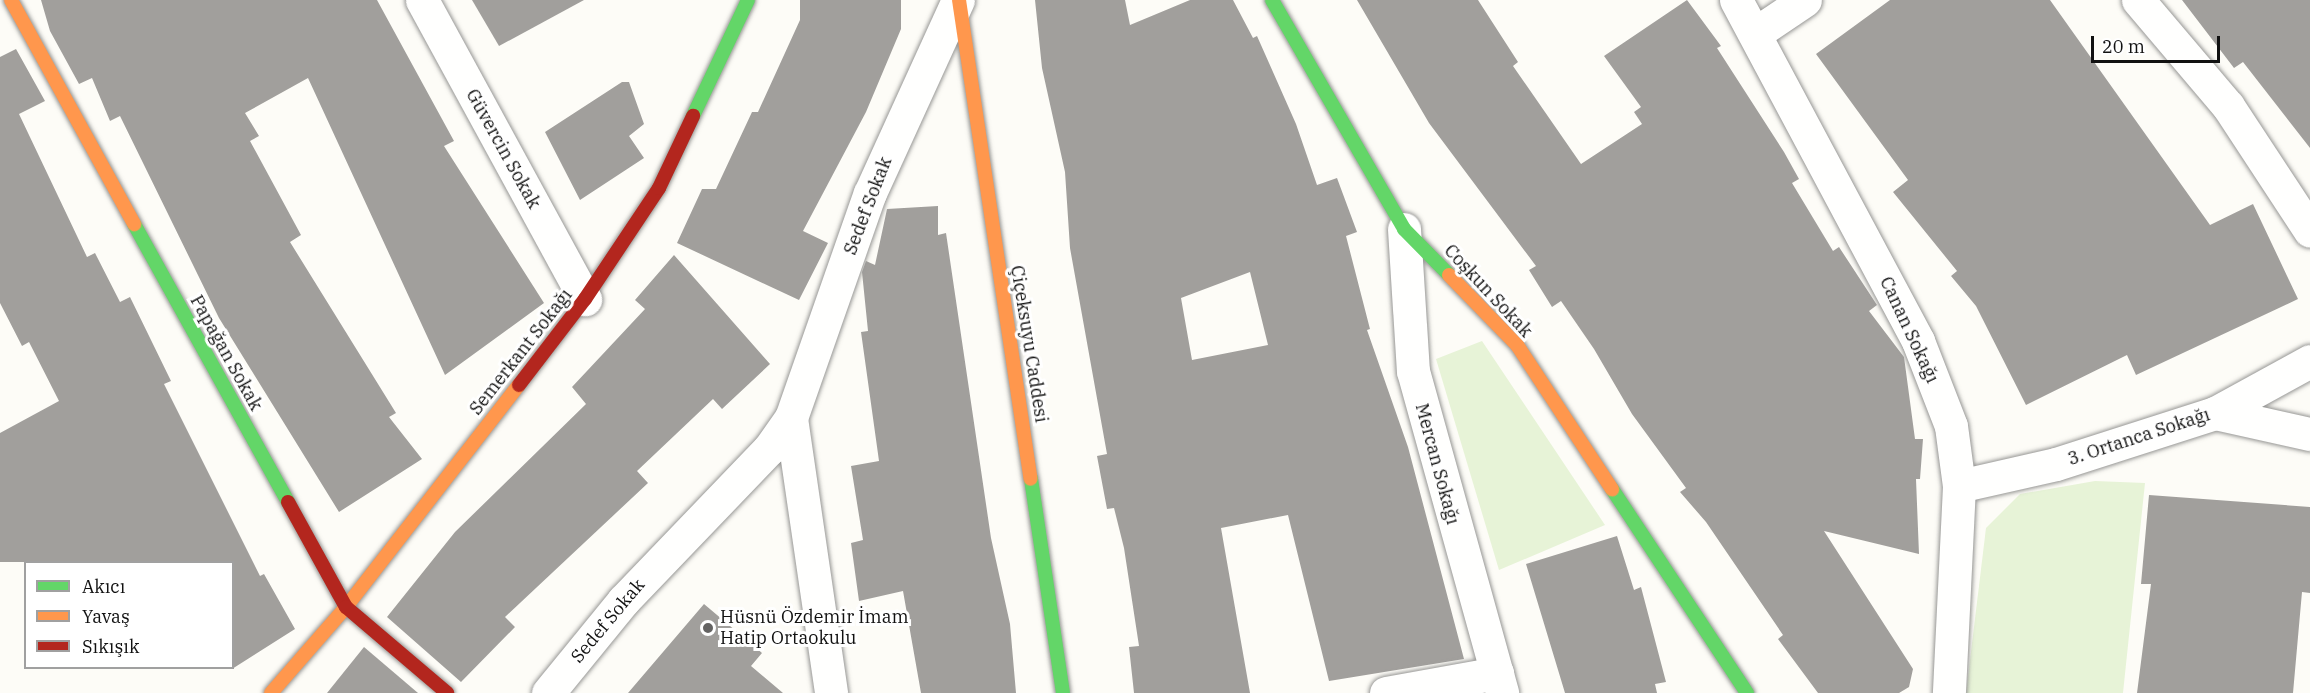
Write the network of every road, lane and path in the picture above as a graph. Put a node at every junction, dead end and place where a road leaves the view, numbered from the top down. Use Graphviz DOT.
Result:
graph roads {
  1 [pos="11,0"];
  2 [pos="422,0"];
  3 [pos="748,0"];
  4 [pos="958,0"];
  5 [pos="1272,0"];
  6 [pos="1736,0"];
  7 [pos="1805,0"];
  8 [pos="2138,0"];
  9 [pos="1756,33"];
  10 [pos="1404,229"];
  11 [pos="2310,231"];
  12 [pos="585,299"];
  13 [pos="2310,361"];
  14 [pos="2215,412"];
  15 [pos="791,418"];
  16 [pos="2310,434"];
  17 [pos="1959,486"];
  18 [pos="346,607"];
  19 [pos="1499,683"];
  20 [pos="272,693"];
  21 [pos="447,693"];
  22 [pos="548,693"];
  23 [pos="831,693"];
  24 [pos="1063,693"];
  25 [pos="1386,693"];
  26 [pos="1747,693"];
  27 [pos="1948,693"];
  1 -- 18 [label="street, Papağan Sokak"];
  2 -- 12 [label="street, Güvercin Sokak"];
  3 -- 12 [label="street, Semerkant Sokağı"];
  4 -- 15 [label="street, Sedef Sokak"];
  4 -- 24 [label="street, Çiçeksuyu Caddesi"];
  5 -- 10 [label="street, Coşkun Sokak"];
  6 -- 9 [label="street, Canan Sokağı"];
  7 -- 9 [label="street"];
  8 -- 11 [label="street"];
  9 -- 17 [label="street, Canan Sokağı"];
  10 -- 19 [label="street, Mercan Sokağı"];
  10 -- 26 [label="street, Coşkun Sokak"];
  12 -- 18 [label="street, Semerkant Sokağı"];
  13 -- 14 [label="street, 3. Ortanca Sokağı"];
  14 -- 16 [label="street"];
  14 -- 17 [label="street, 3. Ortanca Sokağı"];
  15 -- 22 [label="street, Sedef Sokak"];
  15 -- 23 [label="street, Sedef Sokak"];
  17 -- 27 [label="street, Canan Sokağı"];
  18 -- 20 [label="street, Semerkant Sokağı"];
  18 -- 21 [label="street, Papağan Sokak"];
  19 -- 25 [label="street"];
}
